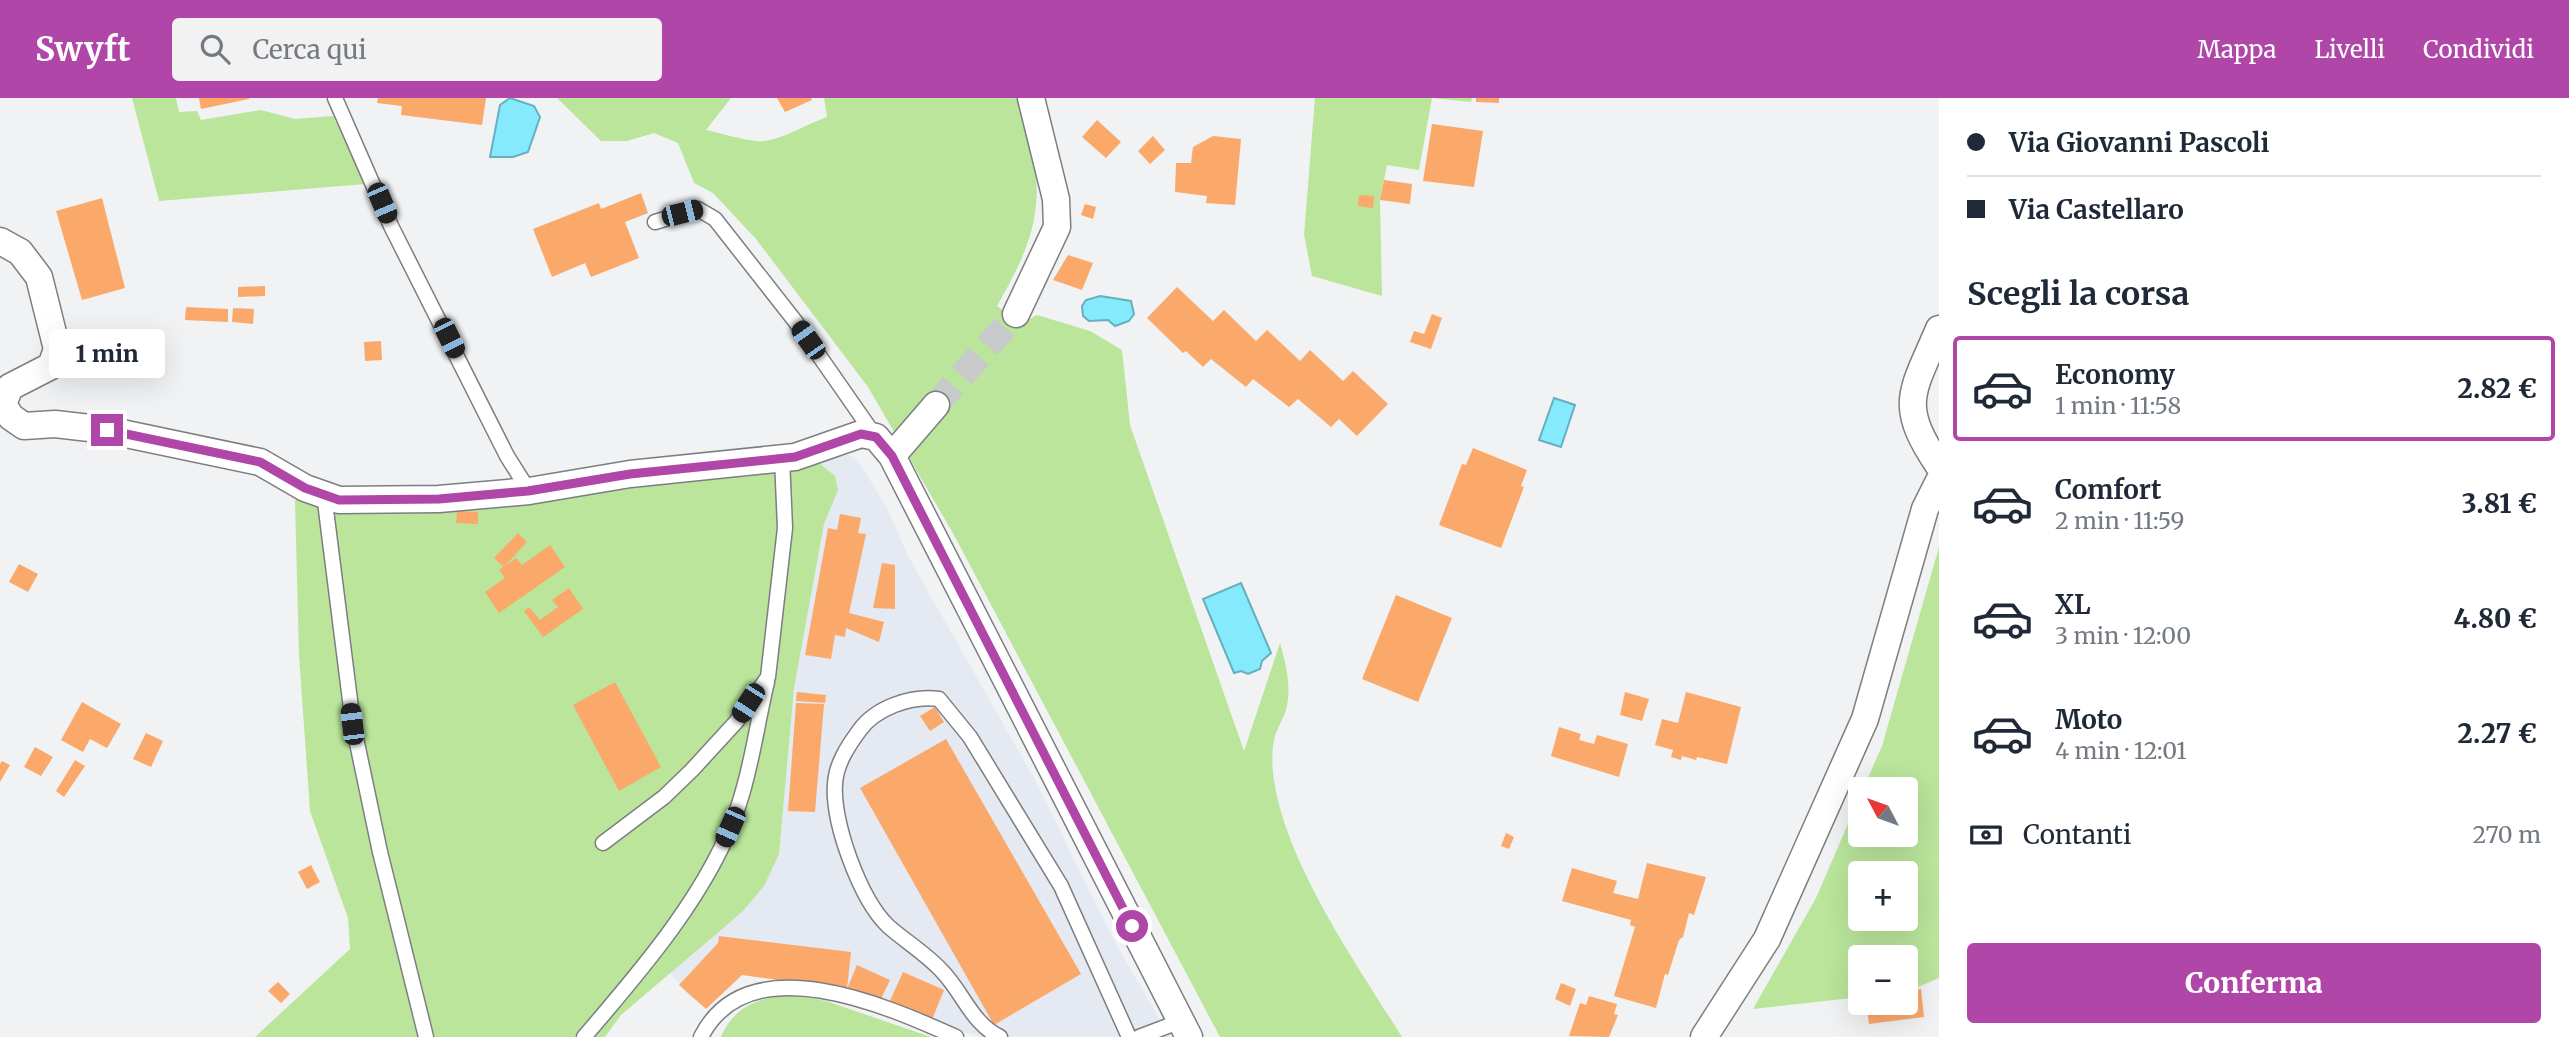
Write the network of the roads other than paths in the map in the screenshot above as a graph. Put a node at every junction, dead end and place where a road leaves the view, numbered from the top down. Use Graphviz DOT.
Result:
graph roads {
  1 [pos="335,98"];
  2 [pos="1031,98"];
  3 [pos="655,222"];
  4 [pos="0,241"];
  5 [pos="1016,314"];
  6 [pos="1939,329"];
  7 [pos="936,405"];
  8 [pos="884,447"];
  9 [pos="782,458"];
  10 [pos="1939,466"];
  11 [pos="1939,481"];
  12 [pos="528,491"];
  13 [pos="324,494"];
  14 [pos="768,677"];
  15 [pos="603,843"];
  16 [pos="1185,1029"];
  17 [pos="426,1037"];
  18 [pos="584,1037"];
  19 [pos="701,1037"];
  20 [pos="956,1037"];
  21 [pos="1000,1037"];
  22 [pos="1129,1037"];
  23 [pos="1139,1037"];
  24 [pos="1704,1037"];
  1 -- 12 [label="lane"];
  2 -- 5 [label="street"];
  3 -- 8 [label="lane"];
  4 -- 13 [label="street"];
  6 -- 10 [label="street"];
  7 -- 8 [label="street"];
  8 -- 9 [label="street"];
  8 -- 16 [label="street"];
  9 -- 12 [label="street"];
  9 -- 14 [label="lane"];
  11 -- 24 [label="street"];
  12 -- 13 [label="street"];
  13 -- 17 [label="lane"];
  14 -- 15 [label="lane"];
  14 -- 18 [label="lane"];
  16 -- 23 [label="lane"];
  19 -- 20 [label="lane"];
  21 -- 22 [label="lane"];
}
